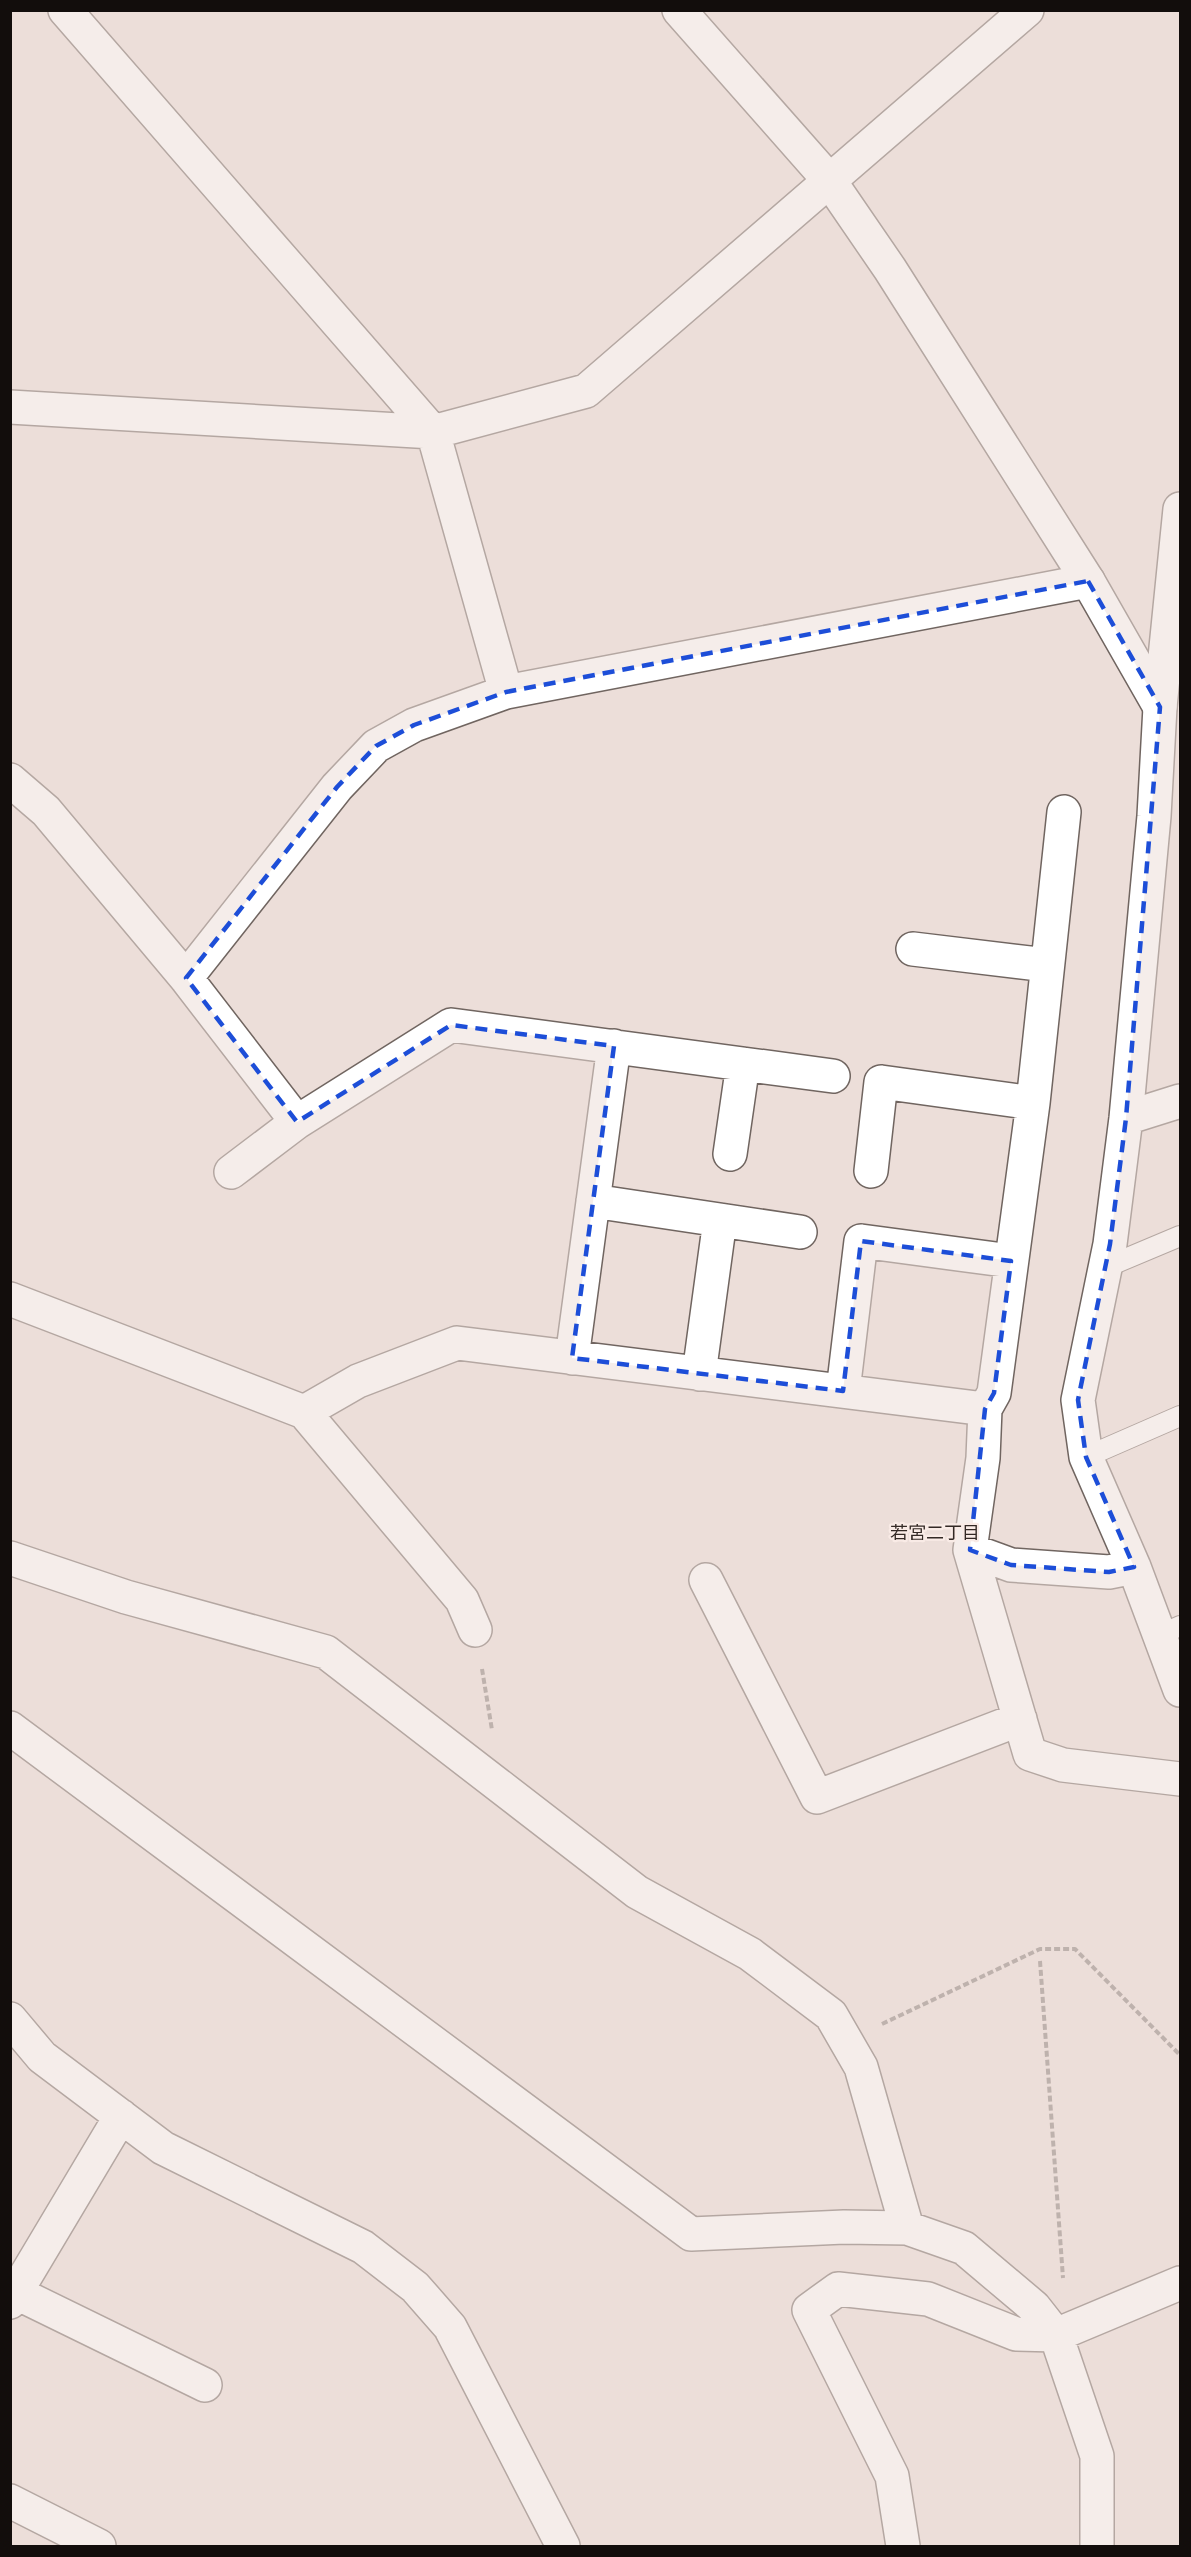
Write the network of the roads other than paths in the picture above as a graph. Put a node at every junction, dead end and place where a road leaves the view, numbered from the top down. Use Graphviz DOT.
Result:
graph roads {
  1 [pos="64,10"];
  2 [pos="679,10"];
  3 [pos="1027,10"];
  4 [pos="829,180"];
  5 [pos="10,407"];
  6 [pos="433,432"];
  7 [pos="1180,509"];
  8 [pos="1088,581"];
  9 [pos="506,692"];
  10 [pos="1160,706"];
  11 [pos="10,780"];
  12 [pos="1064,812"];
  13 [pos="1167,818"];
  14 [pos="914,949"];
  15 [pos="1047,965"];
  16 [pos="186,978"];
  17 [pos="614,1046"];
  18 [pos="743,1064"];
  19 [pos="833,1076"];
  20 [pos="1180,1101"];
  21 [pos="1033,1103"];
  22 [pos="1126,1118"];
  23 [pos="297,1122"];
  24 [pos="730,1154"];
  25 [pos="872,1171"];
  26 [pos="231,1172"];
  27 [pos="593,1201"];
  28 [pos="720,1220"];
  29 [pos="800,1232"];
  30 [pos="1180,1236"];
  31 [pos="1011,1261"];
  32 [pos="1104,1268"];
  33 [pos="10,1299"];
  34 [pos="572,1358"];
  35 [pos="699,1374"];
  36 [pos="843,1391"];
  37 [pos="985,1409"];
  38 [pos="304,1412"];
  39 [pos="1180,1416"];
  40 [pos="1086,1457"];
  41 [pos="970,1550"];
  42 [pos="10,1558"];
  43 [pos="1134,1567"];
  44 [pos="706,1580"];
  45 [pos="475,1630"];
  46 [pos="1170,1631"];
  47 [pos="1180,1690"];
  48 [pos="1020,1719"];
  49 [pos="10,1728"];
  50 [pos="1180,1779"];
  51 [pos="10,2019"];
  52 [pos="121,2116"];
  53 [pos="907,2228"];
  54 [pos="1180,2283"];
  55 [pos="12,2293"];
  56 [pos="1056,2335"];
  57 [pos="205,2385"];
  58 [pos="10,2501"];
  59 [pos="99,2547"];
  60 [pos="563,2547"];
  61 [pos="903,2547"];
  62 [pos="1097,2547"];
  1 -- 6 [label="street"];
  2 -- 4 [label="street"];
  3 -- 4 [label="street"];
  4 -- 6 [label="street"];
  4 -- 8 [label="street"];
  5 -- 6 [label="street"];
  6 -- 9 [label="street"];
  7 -- 10 [label="street"];
  8 -- 9 [label="street"];
  8 -- 10 [label="street"];
  9 -- 16 [label="street"];
  10 -- 13 [label="street"];
  11 -- 16 [label="street"];
  12 -- 15 [label="street"];
  13 -- 22 [label="street"];
  14 -- 15 [label="street"];
  15 -- 21 [label="street"];
  16 -- 23 [label="street"];
  17 -- 18 [label="street"];
  17 -- 23 [label="street"];
  17 -- 27 [label="street"];
  18 -- 19 [label="street"];
  18 -- 24 [label="street"];
  20 -- 22 [label="street"];
  21 -- 25 [label="street"];
  21 -- 31 [label="street"];
  22 -- 32 [label="street"];
  23 -- 26 [label="street"];
  27 -- 28 [label="street"];
  27 -- 34 [label="street"];
  28 -- 29 [label="street"];
  28 -- 35 [label="street"];
  30 -- 32 [label="lane"];
  31 -- 36 [label="street"];
  31 -- 37 [label="street"];
  32 -- 40 [label="street"];
  33 -- 38 [label="street"];
  34 -- 35 [label="street"];
  34 -- 38 [label="street"];
  35 -- 36 [label="street"];
  36 -- 37 [label="street"];
  37 -- 41 [label="street"];
  38 -- 45 [label="street"];
  39 -- 40 [label="lane"];
  40 -- 43 [label="street"];
  41 -- 43 [label="street"];
  41 -- 48 [label="street"];
  42 -- 53 [label="street"];
  43 -- 46 [label="street"];
  44 -- 48 [label="street"];
  46 -- 47 [label="street"];
  48 -- 50 [label="street"];
  49 -- 53 [label="street"];
  51 -- 52 [label="street"];
  52 -- 55 [label="street"];
  52 -- 60 [label="street"];
  53 -- 56 [label="street"];
  54 -- 56 [label="street"];
  55 -- 57 [label="street"];
  56 -- 61 [label="street"];
  56 -- 62 [label="street"];
  58 -- 59 [label="street"];
}
